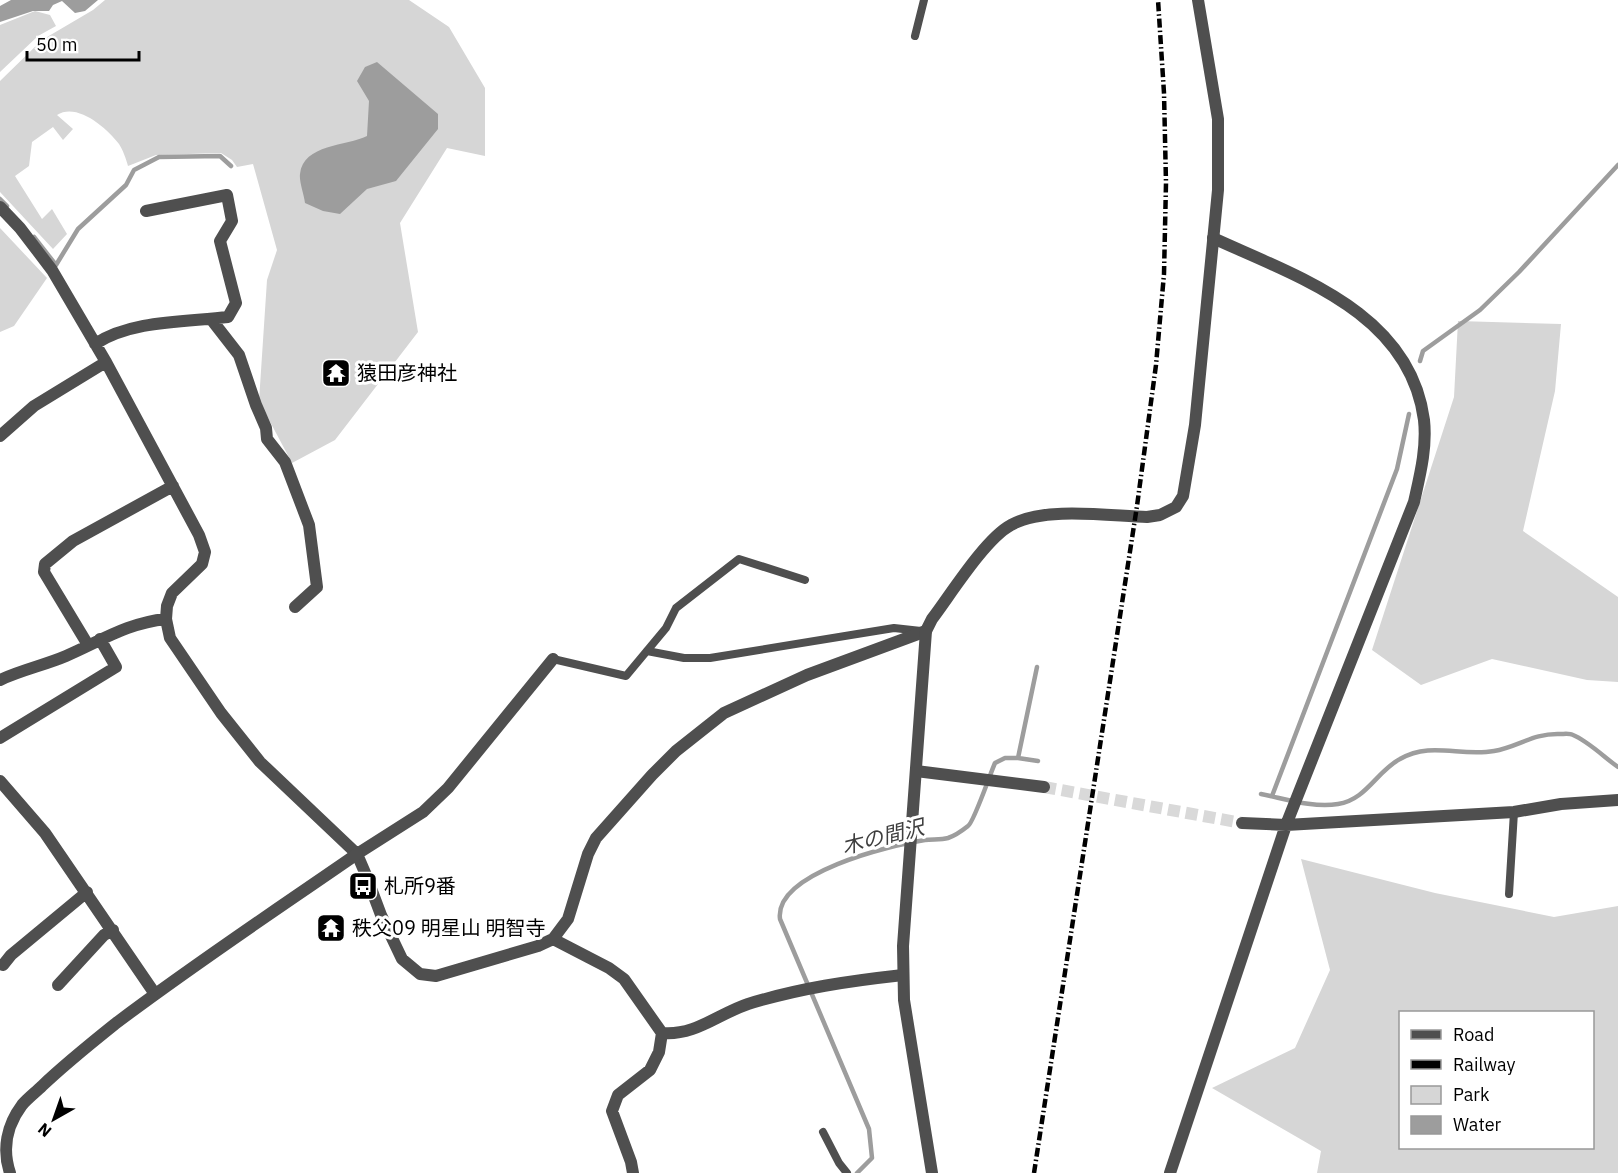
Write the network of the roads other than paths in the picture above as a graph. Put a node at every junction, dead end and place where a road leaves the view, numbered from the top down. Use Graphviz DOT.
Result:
graph roads {
  1 [pos="924,0"];
  2 [pos="1198,0"];
  3 [pos="915,36"];
  4 [pos="0,207"];
  5 [pos="146,211"];
  6 [pos="1213,238"];
  7 [pos="211,319"];
  8 [pos="95,344"];
  9 [pos="106,362"];
  10 [pos="0,436"];
  11 [pos="172,486"];
  12 [pos="805,580"];
  13 [pos="295,607"];
  14 [pos="166,620"];
  15 [pos="926,631"];
  16 [pos="100,639"];
  17 [pos="88,645"];
  18 [pos="647,651"];
  19 [pos="553,659"];
  20 [pos="0,680"];
  21 [pos="0,738"];
  22 [pos="916,771"];
  23 [pos="0,781"];
  24 [pos="1044,787"];
  25 [pos="1618,800"];
  26 [pos="1514,812"];
  27 [pos="1242,823"];
  28 [pos="1286,825"];
  29 [pos="357,854"];
  30 [pos="87,892"];
  31 [pos="1509,894"];
  32 [pos="113,930"];
  33 [pos="552,939"];
  34 [pos="3,965"];
  35 [pos="903,975"];
  36 [pos="58,985"];
  37 [pos="155,994"];
  38 [pos="662,1033"];
  39 [pos="823,1132"];
  40 [pos="10,1173"];
  41 [pos="633,1173"];
  42 [pos="847,1173"];
  43 [pos="932,1173"];
  44 [pos="1170,1173"];
  1 -- 3 [label="lane"];
  2 -- 6 [label="street"];
  4 -- 8 [label="street"];
  5 -- 7 [label="street"];
  6 -- 15 [label="street"];
  6 -- 28 [label="street"];
  7 -- 8 [label="street"];
  7 -- 13 [label="street"];
  8 -- 9 [label="street"];
  9 -- 10 [label="street"];
  9 -- 11 [label="street"];
  11 -- 14 [label="street"];
  11 -- 17 [label="street"];
  12 -- 18 [label="lane"];
  14 -- 16 [label="street"];
  14 -- 29 [label="street"];
  15 -- 18 [label="lane"];
  15 -- 22 [label="street"];
  15 -- 33 [label="street"];
  16 -- 17 [label="street"];
  16 -- 21 [label="street"];
  17 -- 20 [label="street"];
  18 -- 19 [label="lane"];
  19 -- 29 [label="street"];
  22 -- 24 [label="street"];
  22 -- 35 [label="street"];
  23 -- 30 [label="street"];
  25 -- 26 [label="street"];
  26 -- 28 [label="street"];
  26 -- 31 [label="lane"];
  27 -- 28 [label="street"];
  28 -- 44 [label="street"];
  29 -- 33 [label="street"];
  29 -- 37 [label="street"];
  30 -- 32 [label="street"];
  30 -- 34 [label="street"];
  32 -- 36 [label="street"];
  32 -- 37 [label="street"];
  33 -- 38 [label="street"];
  35 -- 38 [label="street"];
  35 -- 43 [label="street"];
  37 -- 40 [label="street"];
  38 -- 41 [label="street"];
  39 -- 42 [label="lane"];
}
